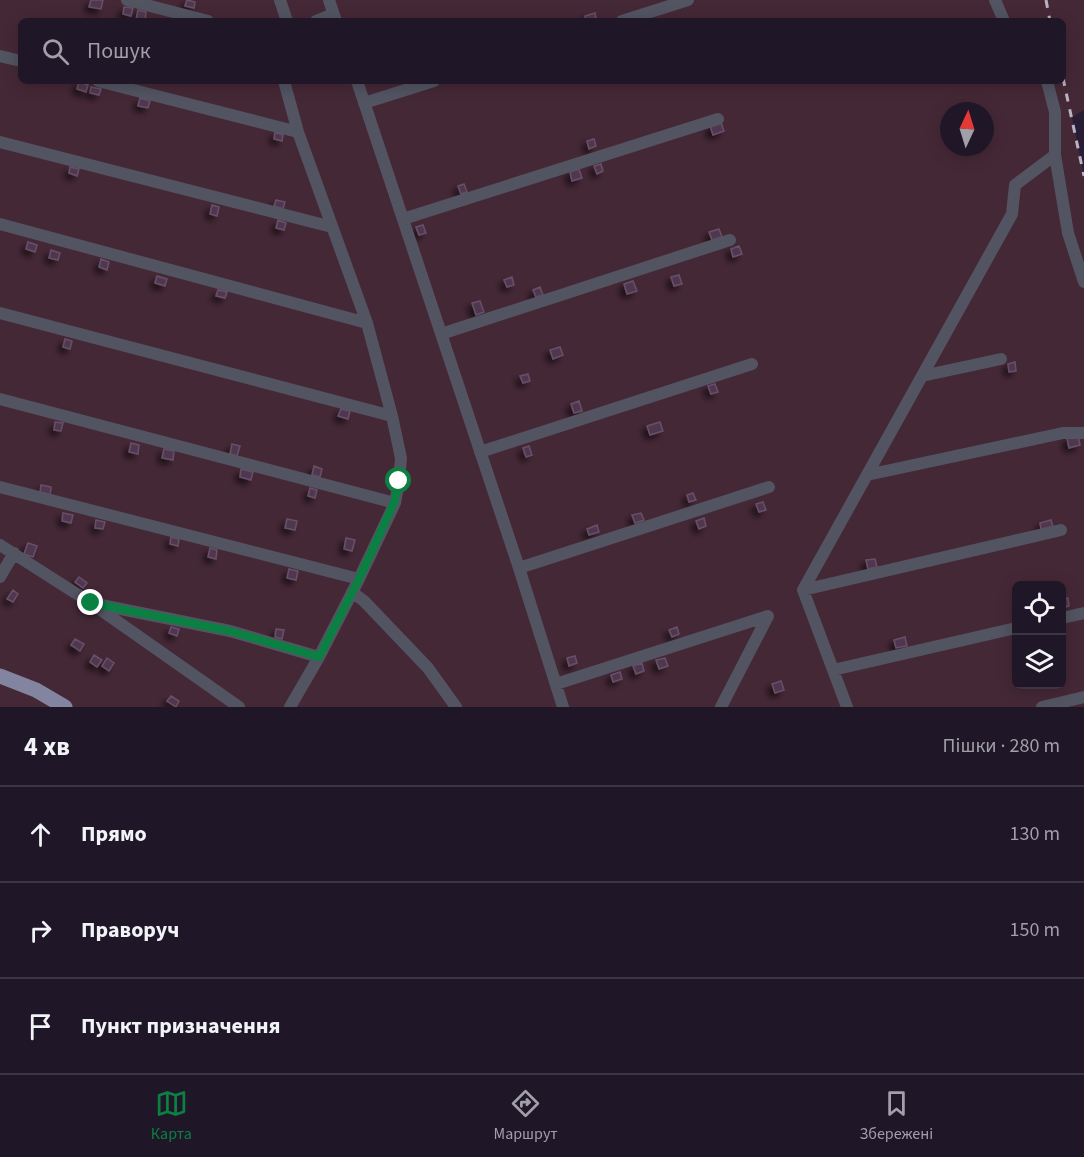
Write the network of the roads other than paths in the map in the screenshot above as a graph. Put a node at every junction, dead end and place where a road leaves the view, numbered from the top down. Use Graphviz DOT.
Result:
graph roads {
  1 [pos="127,0"];
  2 [pos="280,0"];
  3 [pos="329,0"];
  4 [pos="688,0"];
  5 [pos="995,0"];
  6 [pos="196,18"];
  7 [pos="286,18"];
  8 [pos="334,18"];
  9 [pos="631,18"];
  10 [pos="1003,18"];
  11 [pos="0,56"];
  12 [pos="18,60"];
  13 [pos="110,84"];
  14 [pos="285,84"];
  15 [pos="358,84"];
  16 [pos="424,84"];
  17 [pos="1048,84"];
  18 [pos="364,103"];
  19 [pos="718,119"];
  20 [pos="298,132"];
  21 [pos="0,142"];
  22 [pos="1054,155"];
  23 [pos="403,219"];
  24 [pos="0,224"];
  25 [pos="332,227"];
  26 [pos="730,240"];
  27 [pos="1084,282"];
  28 [pos="0,313"];
  29 [pos="367,323"];
  30 [pos="441,334"];
  31 [pos="1001,359"];
  32 [pos="752,364"];
  33 [pos="922,376"];
  34 [pos="0,399"];
  35 [pos="392,416"];
  36 [pos="1084,433"];
  37 [pos="480,452"];
  38 [pos="867,476"];
  39 [pos="0,487"];
  40 [pos="769,487"];
  41 [pos="394,503"];
  42 [pos="1061,530"];
  43 [pos="0,545"];
  44 [pos="14,554"];
  45 [pos="519,568"];
  46 [pos="0,577"];
  47 [pos="359,579"];
  48 [pos="803,590"];
  49 [pos="352,592"];
  50 [pos="91,603"];
  51 [pos="1084,613"];
  52 [pos="1066,617"];
  53 [pos="1012,629"];
  54 [pos="319,657"];
  55 [pos="833,670"];
  56 [pos="0,676"];
  57 [pos="556,684"];
  58 [pos="1084,697"];
  59 [pos="65,707"];
  60 [pos="239,707"];
  61 [pos="291,707"];
  62 [pos="456,707"];
  63 [pos="564,707"];
  64 [pos="721,707"];
  65 [pos="847,707"];
  66 [pos="1042,707"];
  1 -- 6 [label="lane"];
  2 -- 7 [label="lane"];
  3 -- 8 [label="lane"];
  4 -- 9 [label="lane"];
  5 -- 10 [label="lane"];
  11 -- 12 [label="lane"];
  13 -- 20 [label="lane"];
  14 -- 20 [label="lane"];
  15 -- 18 [label="lane"];
  16 -- 18 [label="lane"];
  17 -- 22 [label="lane"];
  18 -- 23 [label="lane"];
  19 -- 23 [label="lane"];
  20 -- 25 [label="lane"];
  21 -- 25 [label="lane"];
  22 -- 27 [label="lane"];
  22 -- 33 [label="lane"];
  23 -- 30 [label="lane"];
  24 -- 29 [label="lane"];
  25 -- 29 [label="lane"];
  26 -- 30 [label="lane"];
  28 -- 35 [label="lane"];
  29 -- 35 [label="lane"];
  30 -- 37 [label="lane"];
  31 -- 33 [label="lane"];
  32 -- 37 [label="lane"];
  33 -- 38 [label="lane"];
  34 -- 41 [label="lane"];
  35 -- 41 [label="lane"];
  36 -- 38 [label="lane"];
  37 -- 45 [label="lane"];
  38 -- 48 [label="lane"];
  39 -- 47 [label="lane"];
  40 -- 45 [label="lane"];
  41 -- 47 [label="lane"];
  42 -- 48 [label="lane"];
  43 -- 44 [label="lane"];
  44 -- 46 [label="lane"];
  44 -- 50 [label="lane"];
  45 -- 57 [label="lane"];
  47 -- 49 [label="lane"];
  48 -- 55 [label="lane"];
  49 -- 54 [label="lane"];
  49 -- 62 [label="lane"];
  50 -- 54 [label="lane"];
  50 -- 60 [label="lane"];
  51 -- 52 [label="lane"];
  53 -- 55 [label="lane"];
  54 -- 61 [label="lane"];
  55 -- 65 [label="lane"];
  56 -- 59 [label="main road"];
  57 -- 63 [label="lane"];
  57 -- 64 [label="lane"];
  58 -- 66 [label="lane"];
}
